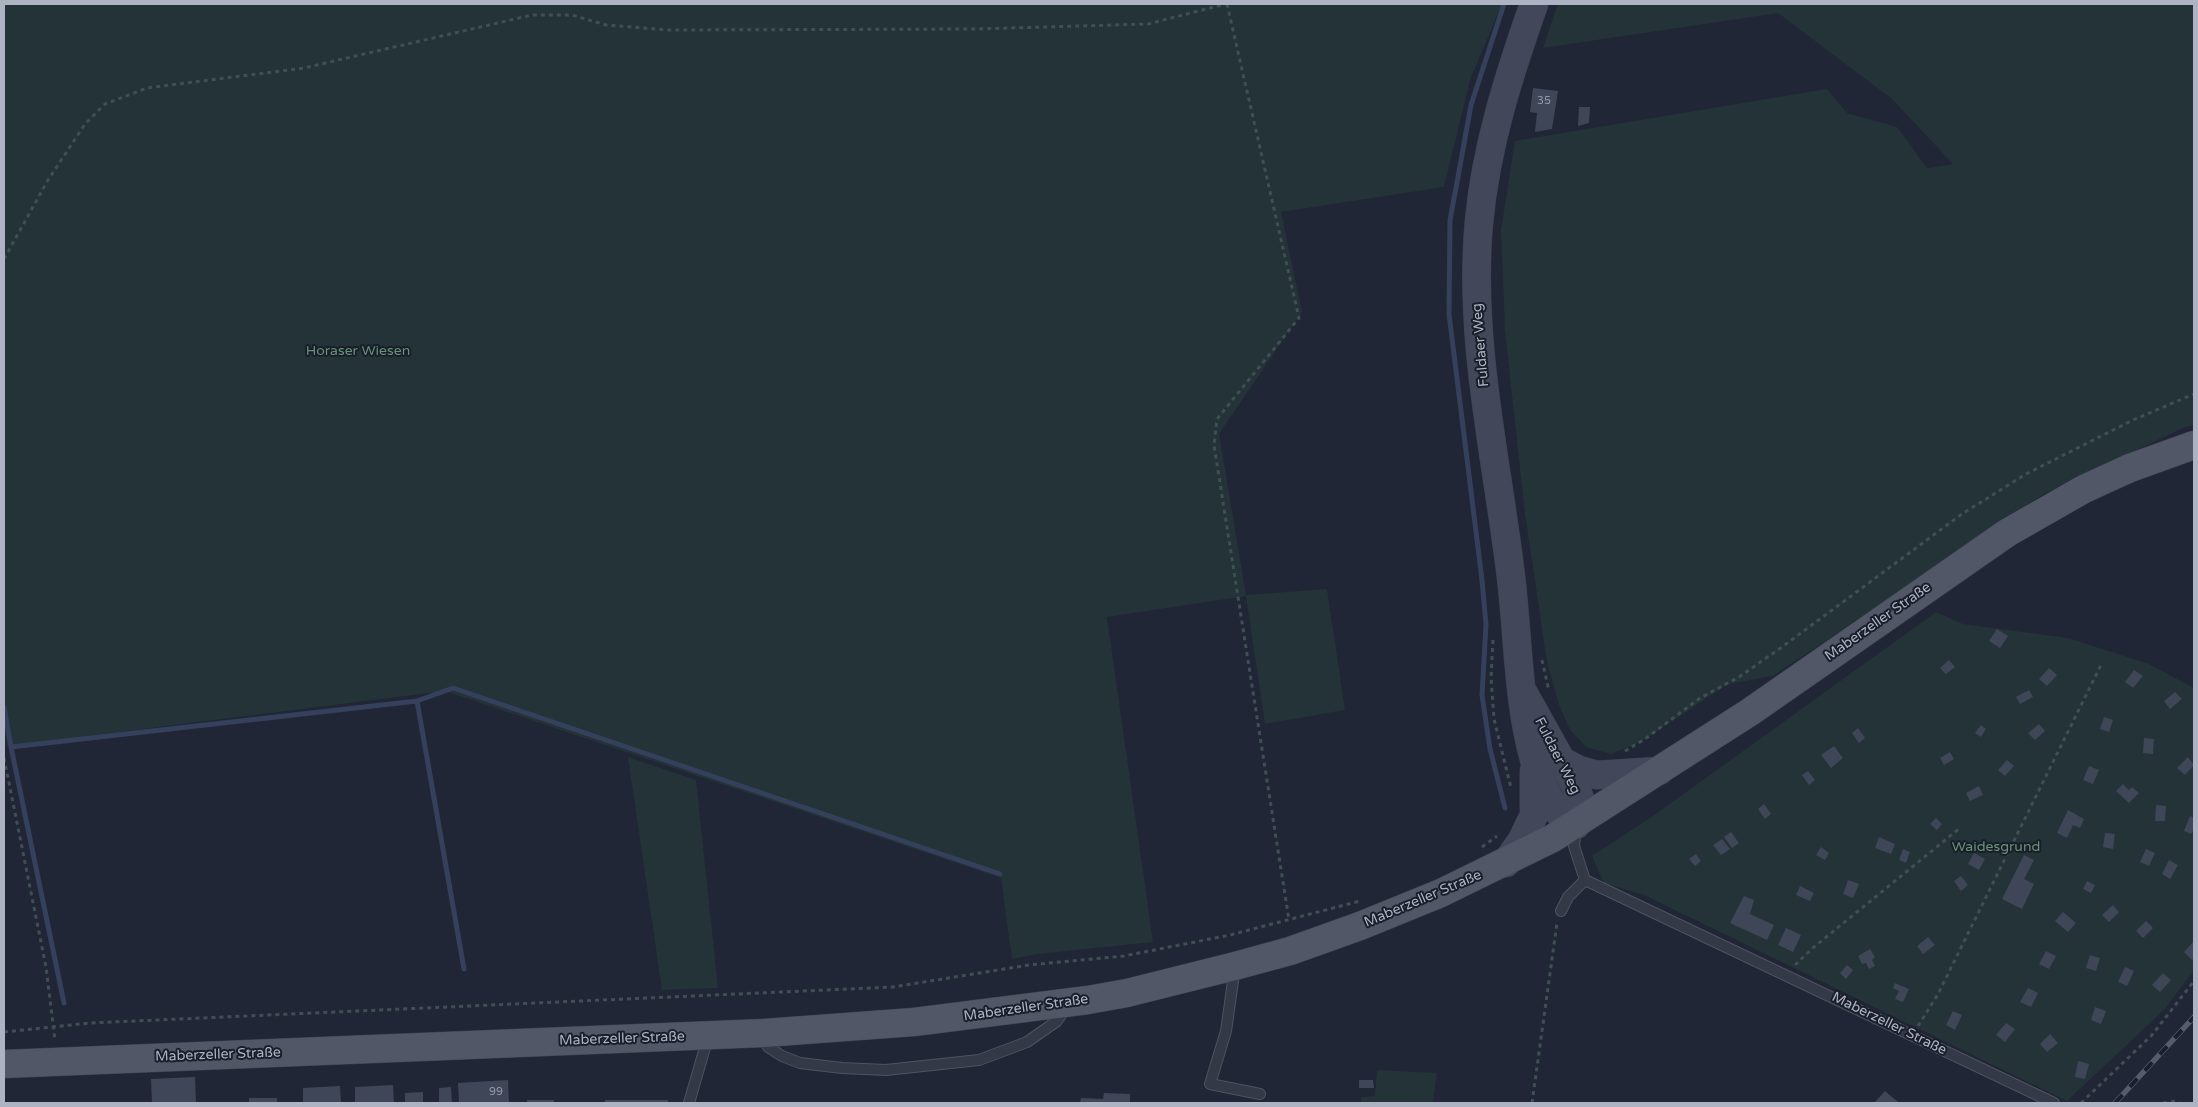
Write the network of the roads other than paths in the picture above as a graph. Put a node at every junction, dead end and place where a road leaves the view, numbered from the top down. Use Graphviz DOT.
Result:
graph roads {
  1 [pos="1534,4"];
  2 [pos="2194,444"];
  3 [pos="1547,760"];
  4 [pos="1659,771"];
  5 [pos="1576,825"];
  6 [pos="1506,862"];
  7 [pos="1586,880"];
  8 [pos="1561,910"];
  9 [pos="1235,966"];
  10 [pos="1068,1003"];
  11 [pos="764,1033"];
  12 [pos="709,1035"];
  13 [pos="4,1064"];
  14 [pos="1260,1094"];
  15 [pos="689,1103"];
  16 [pos="2054,1103"];
  1 -- 3 [label="main road, Fuldaer Weg"];
  2 -- 4 [label="main road, Maberzeller Straße"];
  3 -- 4 [label="main road"];
  3 -- 5 [label="main road, Fuldaer Weg"];
  3 -- 6 [label="main road"];
  4 -- 5 [label="main road, Maberzeller Straße"];
  5 -- 6 [label="main road, Maberzeller Straße"];
  5 -- 7 [label="lane"];
  6 -- 9 [label="main road, Maberzeller Straße"];
  7 -- 8 [label="lane"];
  7 -- 16 [label="lane, Maberzeller Straße"];
  9 -- 10 [label="main road, Maberzeller Straße"];
  9 -- 14 [label="lane"];
  10 -- 11 [label="main road, Maberzeller Straße"];
  10 -- 11 [label="lane"];
  11 -- 12 [label="main road, Maberzeller Straße"];
  12 -- 13 [label="main road, Maberzeller Straße"];
  12 -- 15 [label="lane"];
}
